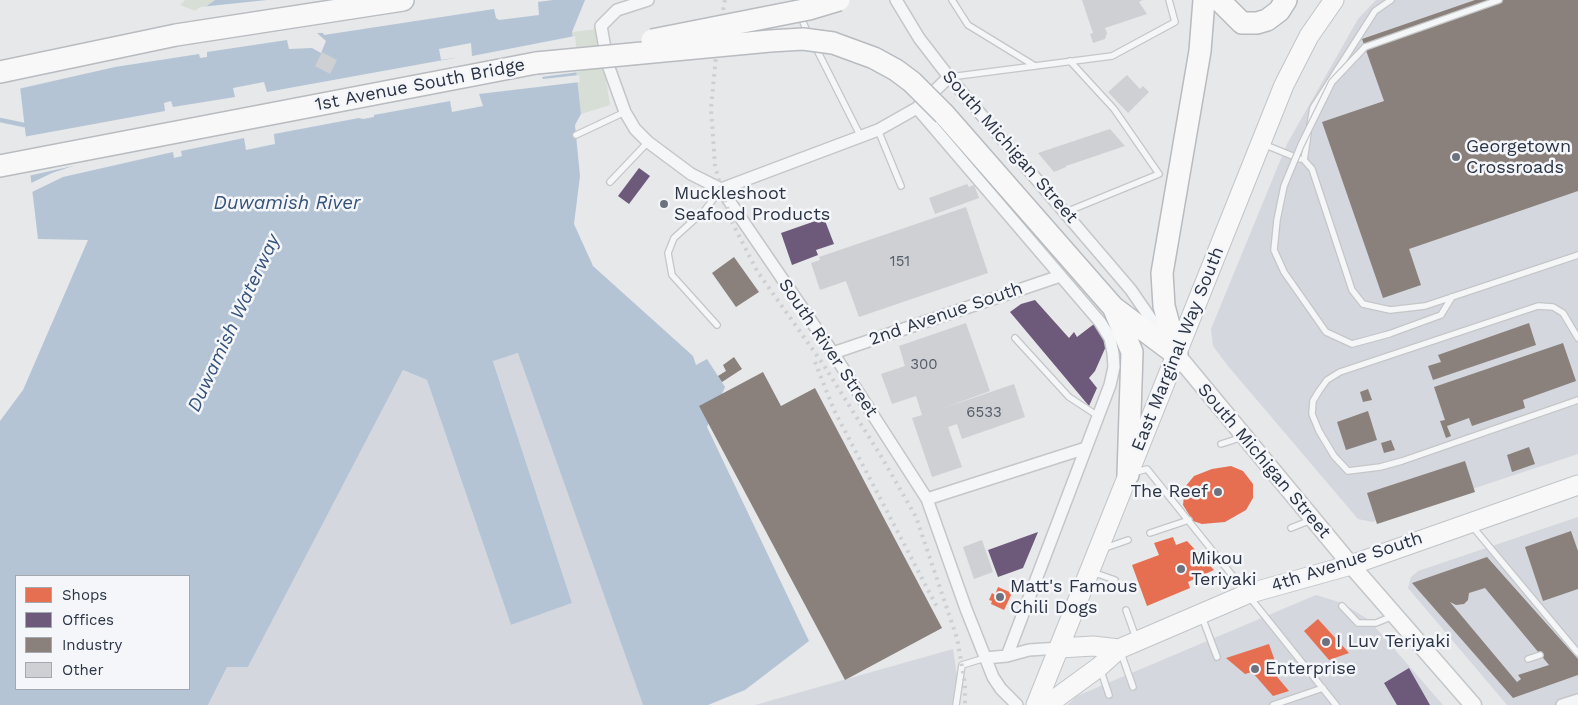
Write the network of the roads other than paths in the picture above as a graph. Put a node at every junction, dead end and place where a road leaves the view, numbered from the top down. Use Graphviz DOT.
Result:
graph roads {
  1 [pos="402,0"];
  2 [pos="798,0"];
  3 [pos="839,0"];
  4 [pos="896,0"];
  5 [pos="952,0"];
  6 [pos="1169,0"];
  7 [pos="1204,0"];
  8 [pos="1219,0"];
  9 [pos="1286,0"];
  10 [pos="1334,0"];
  11 [pos="1391,0"];
  12 [pos="1499,0"];
  13 [pos="641,1"];
  14 [pos="1070,62"];
  15 [pos="536,63"];
  16 [pos="1035,66"];
  17 [pos="0,72"];
  18 [pos="949,77"];
  19 [pos="917,108"];
  20 [pos="625,112"];
  21 [pos="878,130"];
  22 [pos="576,135"];
  23 [pos="861,138"];
  24 [pos="648,142"];
  25 [pos="1261,143"];
  26 [pos="1304,160"];
  27 [pos="0,166"];
  28 [pos="610,182"];
  29 [pos="901,186"];
  30 [pos="721,189"];
  31 [pos="1066,212"];
  32 [pos="1578,255"];
  33 [pos="1060,276"];
  34 [pos="1452,297"];
  35 [pos="1113,307"];
  36 [pos="717,325"];
  37 [pos="1015,338"];
  38 [pos="1578,338"];
  39 [pos="833,353"];
  40 [pos="1177,355"];
  41 [pos="1578,400"];
  42 [pos="1098,416"];
  43 [pos="1244,437"];
  44 [pos="1221,444"];
  45 [pos="1086,448"];
  46 [pos="1128,475"];
  47 [pos="1578,487"];
  48 [pos="927,499"];
  49 [pos="1189,520"];
  50 [pos="1313,520"];
  51 [pos="1469,522"];
  52 [pos="1292,528"];
  53 [pos="1150,533"];
  54 [pos="1128,540"];
  55 [pos="1098,550"];
  56 [pos="1351,565"];
  57 [pos="1090,572"];
  58 [pos="1115,580"];
  59 [pos="1247,594"];
  60 [pos="1342,606"];
  61 [pos="1126,610"];
  62 [pos="1201,614"];
  63 [pos="1395,615"];
  64 [pos="1137,642"];
  65 [pos="1060,648"];
  66 [pos="1119,649"];
  67 [pos="1578,653"];
  68 [pos="1540,655"];
  69 [pos="1007,656"];
  70 [pos="1217,657"];
  71 [pos="985,658"];
  72 [pos="1528,659"];
  73 [pos="1100,667"];
  74 [pos="1133,687"];
  75 [pos="1323,688"];
  76 [pos="1109,694"];
  77 [pos="1578,700"];
  78 [pos="956,705"];
  79 [pos="1017,705"];
  80 [pos="1036,705"];
  81 [pos="1047,705"];
  82 [pos="1274,705"];
  83 [pos="1336,705"];
  84 [pos="1473,705"];
  85 [pos="1562,705"];
  1 -- 17 [label="highway"];
  2 -- 23 [label="lane"];
  3 -- 15 [label="highway, 1st Avenue South Bridge, bridge"];
  4 -- 18 [label="street, South Michigan Street"];
  5 -- 16 [label="lane"];
  6 -- 14 [label="lane"];
  7 -- 40 [label="highway"];
  8 -- 9 [label="highway"];
  10 -- 25 [label="main road, East Marginal Way South"];
  11 -- 26 [label="lane"];
  12 -- 34 [label="lane, bridge"];
  13 -- 20 [label="street, South River Street"];
  14 -- 16 [label="lane"];
  14 -- 31 [label="lane"];
  15 -- 27 [label="highway, 1st Avenue South Bridge"];
  15 -- 35 [label="highway, bridge"];
  16 -- 18 [label="lane"];
  18 -- 19 [label="street"];
  18 -- 31 [label="street, South Michigan Street"];
  19 -- 21 [label="street"];
  19 -- 33 [label="street"];
  20 -- 22 [label="lane"];
  20 -- 24 [label="street, South River Street"];
  21 -- 23 [label="street"];
  21 -- 29 [label="lane"];
  23 -- 30 [label="street"];
  24 -- 28 [label="lane"];
  24 -- 30 [label="street, South River Street"];
  25 -- 26 [label="lane"];
  25 -- 40 [label="main road, East Marginal Way South"];
  26 -- 34 [label="lane"];
  30 -- 36 [label="lane"];
  30 -- 39 [label="street, South River Street"];
  31 -- 40 [label="street, South Michigan Street"];
  32 -- 34 [label="lane"];
  33 -- 39 [label="street, 2nd Avenue South"];
  33 -- 42 [label="street"];
  35 -- 40 [label="highway"];
  35 -- 46 [label="highway"];
  37 -- 42 [label="lane"];
  38 -- 41 [label="lane"];
  39 -- 48 [label="street, South River Street"];
  40 -- 43 [label="main road, South Michigan Street"];
  40 -- 46 [label="main road, East Marginal Way South"];
  42 -- 45 [label="street"];
  43 -- 44 [label="lane"];
  43 -- 50 [label="main road, South Michigan Street"];
  45 -- 48 [label="street"];
  45 -- 69 [label="street"];
  46 -- 49 [label="lane"];
  46 -- 55 [label="main road, East Marginal Way South"];
  47 -- 51 [label="main road, 4th Avenue South"];
  48 -- 71 [label="street, South River Street"];
  49 -- 53 [label="lane"];
  49 -- 59 [label="lane"];
  50 -- 52 [label="lane"];
  50 -- 56 [label="main road, South Michigan Street"];
  51 -- 56 [label="main road, 4th Avenue South"];
  51 -- 67 [label="lane"];
  54 -- 55 [label="lane"];
  55 -- 57 [label="main road, East Marginal Way South"];
  56 -- 59 [label="main road, 4th Avenue South"];
  56 -- 63 [label="main road, South Michigan Street"];
  57 -- 58 [label="lane"];
  57 -- 65 [label="main road, East Marginal Way South"];
  59 -- 62 [label="main road, 4th Avenue South"];
  59 -- 75 [label="lane"];
  60 -- 63 [label="lane"];
  61 -- 64 [label="lane"];
  62 -- 64 [label="main road, 4th Avenue South"];
  62 -- 70 [label="lane"];
  63 -- 84 [label="main road, South Michigan Street"];
  64 -- 66 [label="main road, 4th Avenue South"];
  65 -- 66 [label="main road, 4th Avenue South"];
  65 -- 69 [label="street, 4th Avenue South"];
  65 -- 80 [label="main road, East Marginal Way South"];
  66 -- 73 [label="main road, 4th Avenue South"];
  66 -- 74 [label="lane"];
  68 -- 72 [label="lane"];
  69 -- 71 [label="street, 4th Avenue South"];
  71 -- 78 [label="lane"];
  71 -- 79 [label="street, South River Street"];
  73 -- 76 [label="lane"];
  73 -- 81 [label="main road, 4th Avenue South"];
  75 -- 82 [label="lane"];
  75 -- 83 [label="lane"];
  77 -- 85 [label="street"];
}
